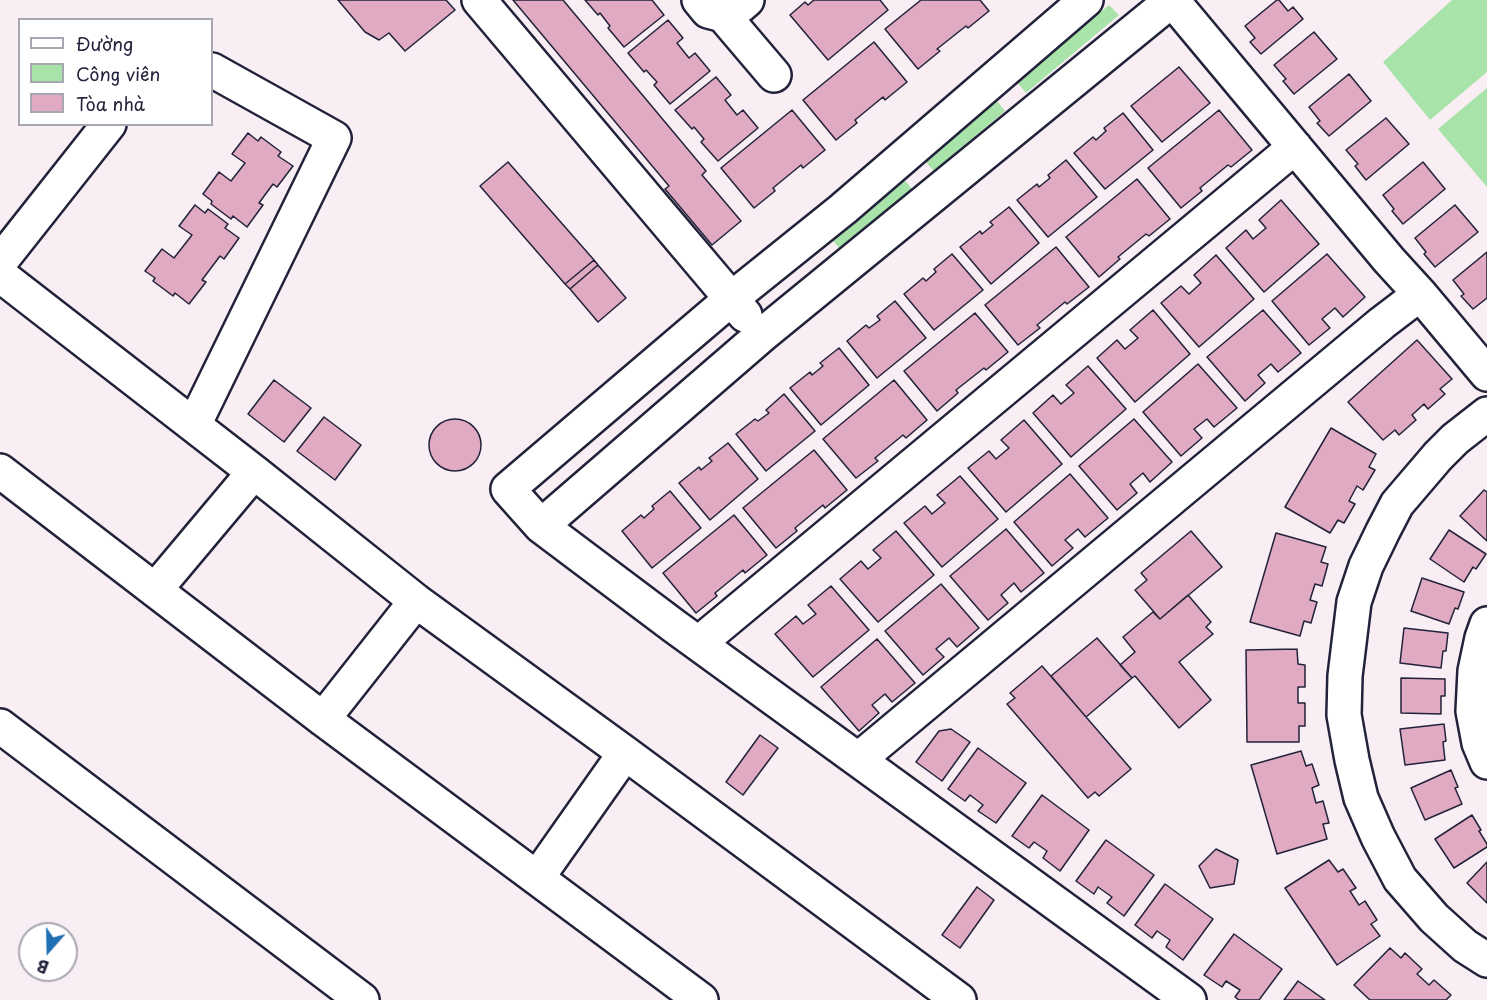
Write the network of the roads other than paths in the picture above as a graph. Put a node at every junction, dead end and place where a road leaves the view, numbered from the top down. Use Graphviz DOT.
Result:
graph roads {
  1 [pos="479,0"];
  2 [pos="1086,0"];
  3 [pos="1172,0"];
  4 [pos="723,5"];
  5 [pos="213,71"];
  6 [pos="774,75"];
  7 [pos="107,126"];
  8 [pos="1295,147"];
  9 [pos="0,262"];
  10 [pos="0,275"];
  11 [pos="1420,294"];
  12 [pos="731,299"];
  13 [pos="762,335"];
  14 [pos="1487,375"];
  15 [pos="1487,414"];
  16 [pos="194,425"];
  17 [pos="0,471"];
  18 [pos="254,472"];
  19 [pos="541,526"];
  20 [pos="155,590"];
  21 [pos="416,602"];
  22 [pos="1487,624"];
  23 [pos="699,643"];
  24 [pos="323,719"];
  25 [pos="0,726"];
  26 [pos="625,753"];
  27 [pos="859,759"];
  28 [pos="1487,762"];
  29 [pos="537,878"];
  30 [pos="1487,960"];
  31 [pos="362,1000"];
  32 [pos="701,1000"];
  33 [pos="959,1000"];
  34 [pos="1189,1000"];
  1 -- 12 [label="street"];
  2 -- 12 [label="street"];
  3 -- 8 [label="street"];
  3 -- 13 [label="street"];
  4 -- 6 [label="street"];
  5 -- 16 [label="street"];
  7 -- 9 [label="street"];
  8 -- 11 [label="street"];
  8 -- 23 [label="street"];
  10 -- 16 [label="street"];
  11 -- 14 [label="street"];
  11 -- 27 [label="street"];
  12 -- 13 [label="street"];
  12 -- 19 [label="street"];
  13 -- 19 [label="street"];
  15 -- 30 [label="street"];
  16 -- 18 [label="street"];
  17 -- 20 [label="street"];
  18 -- 20 [label="street"];
  18 -- 21 [label="street"];
  19 -- 23 [label="street"];
  20 -- 24 [label="street"];
  21 -- 24 [label="street"];
  21 -- 26 [label="street"];
  22 -- 28 [label="street"];
  23 -- 27 [label="street"];
  24 -- 29 [label="street"];
  25 -- 31 [label="street"];
  26 -- 29 [label="street"];
  26 -- 33 [label="street"];
  27 -- 34 [label="street"];
  29 -- 32 [label="street"];
}
